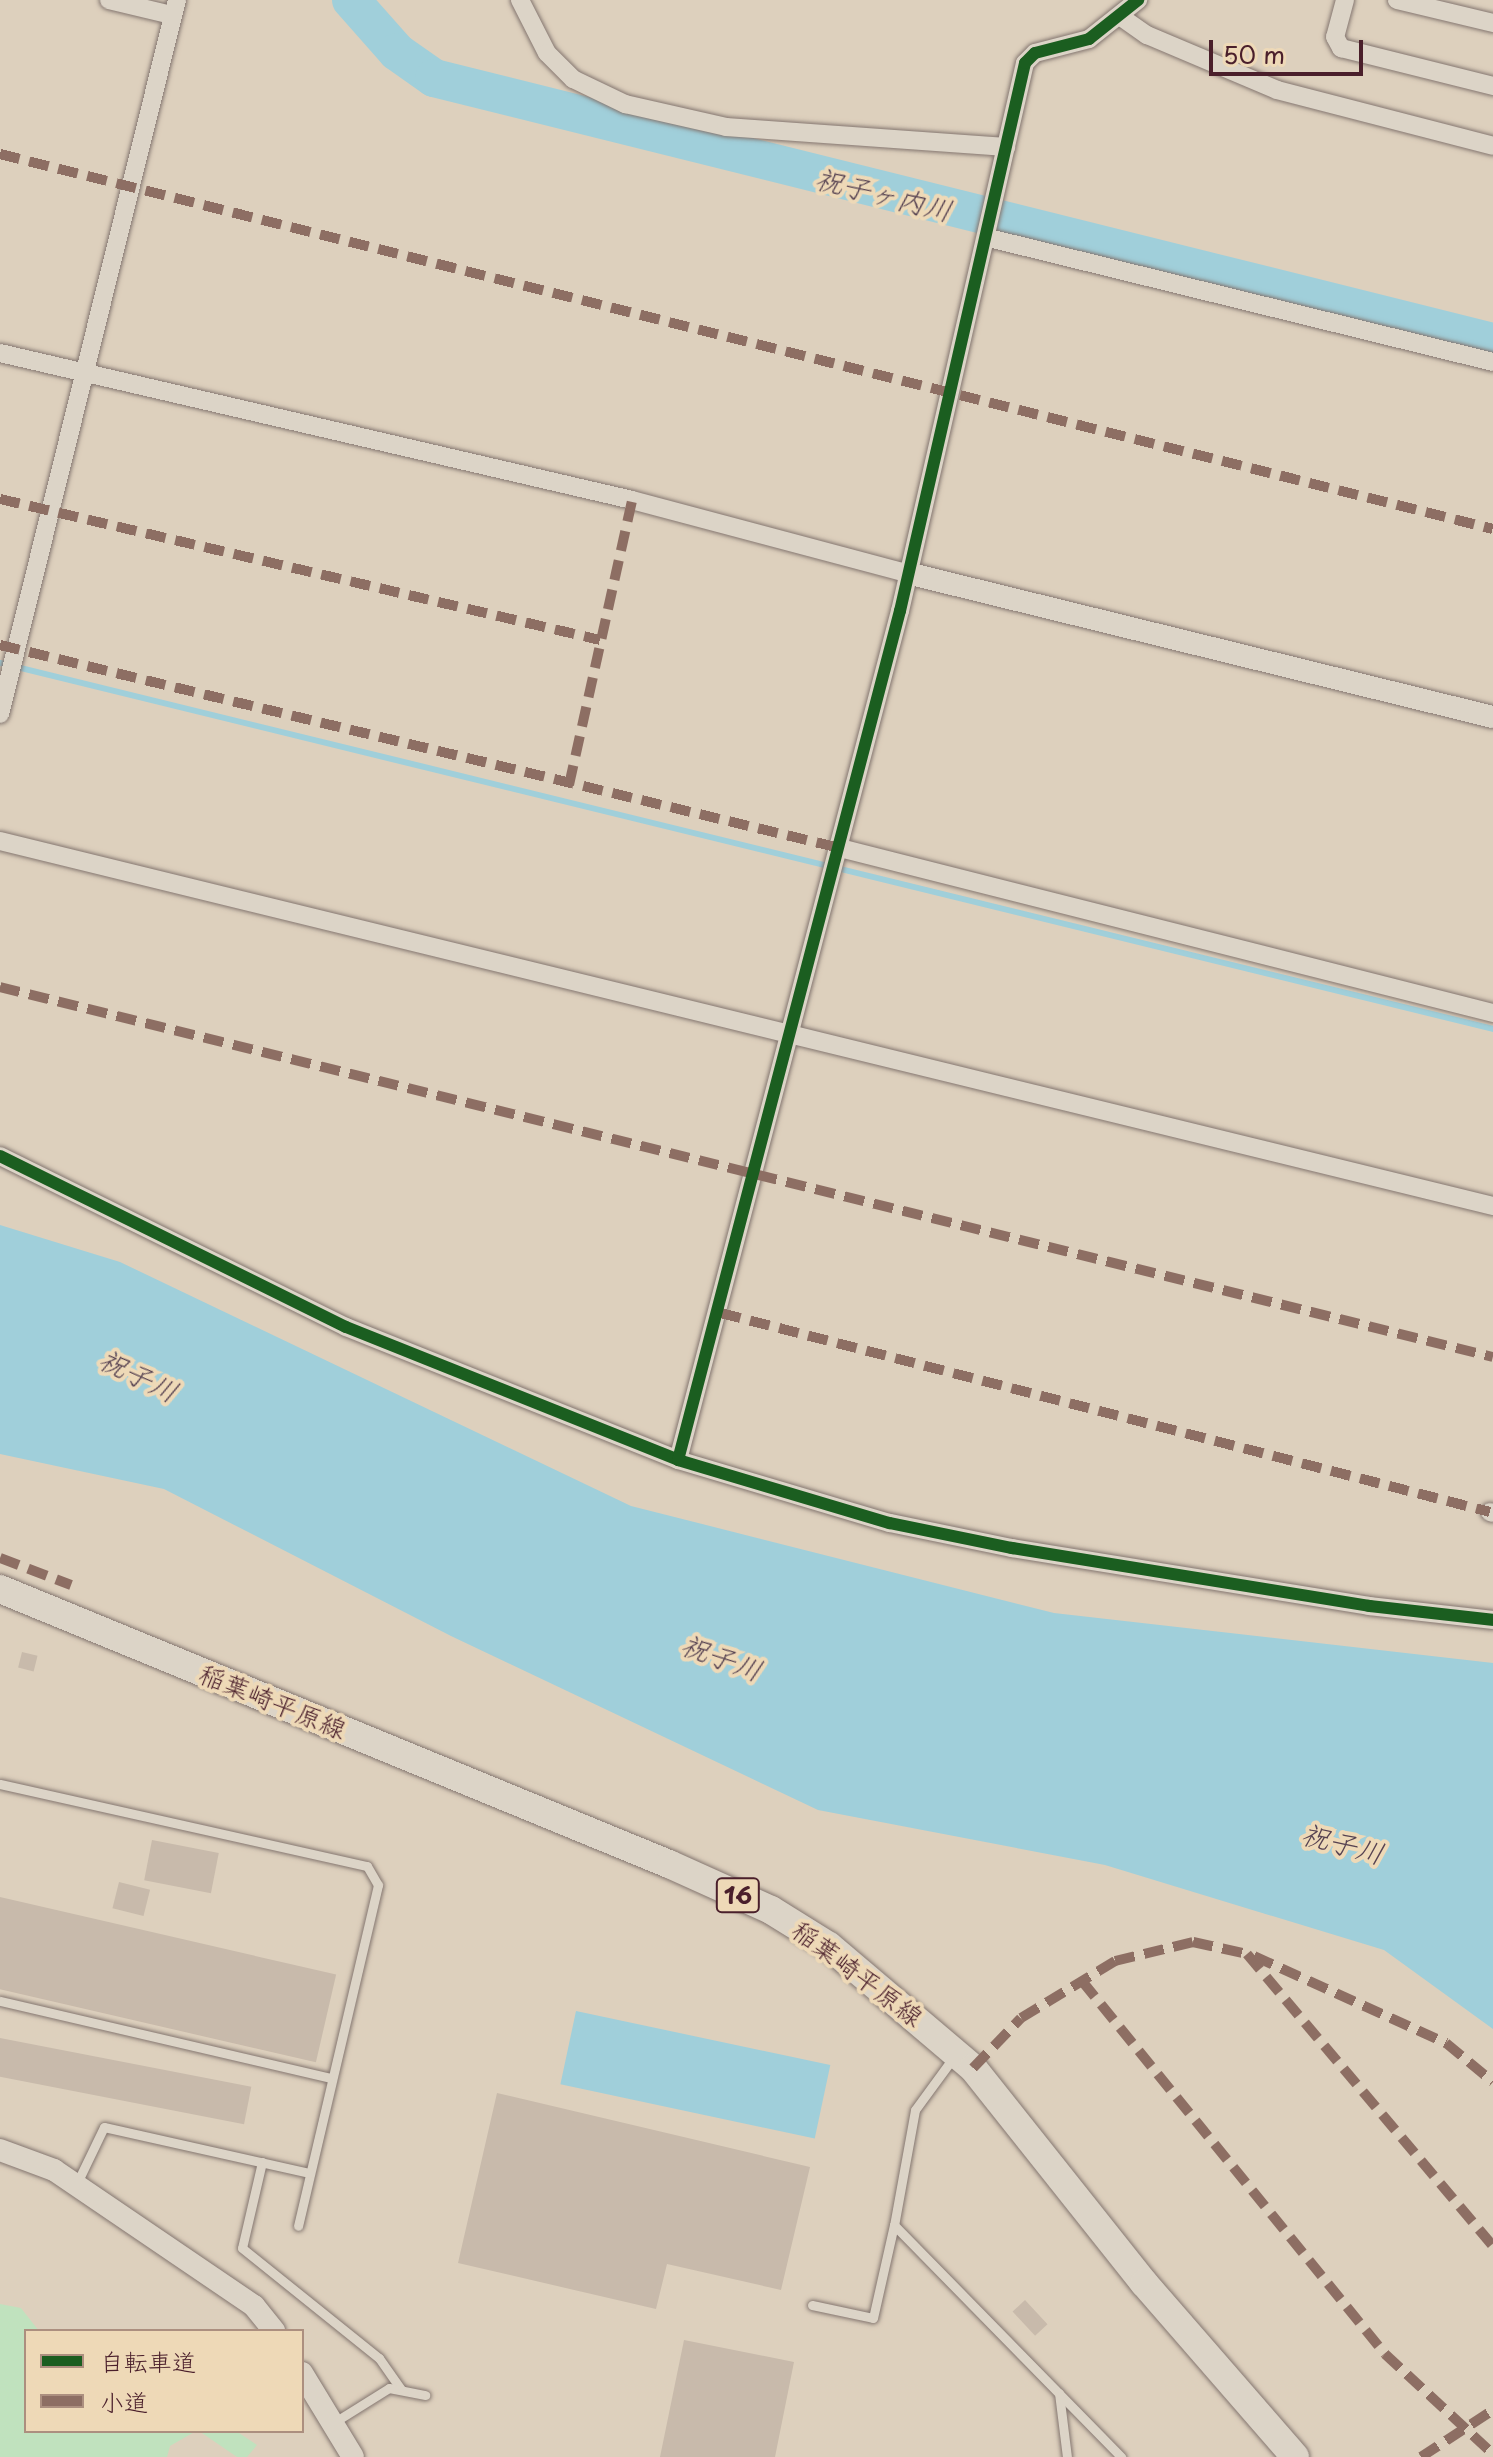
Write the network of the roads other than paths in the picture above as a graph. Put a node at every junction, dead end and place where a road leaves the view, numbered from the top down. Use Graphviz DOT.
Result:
graph roads {
  1 [pos="109,0"];
  2 [pos="520,0"];
  3 [pos="1138,0"];
  4 [pos="1345,0"];
  5 [pos="1397,0"];
  6 [pos="174,8"];
  7 [pos="1121,17"];
  8 [pos="1493,23"];
  9 [pos="1493,86"];
  10 [pos="1493,146"];
  11 [pos="1006,147"];
  12 [pos="988,236"];
  13 [pos="0,353"];
  14 [pos="1493,362"];
  15 [pos="81,373"];
  16 [pos="907,573"];
  17 [pos="0,714"];
  18 [pos="1493,717"];
  19 [pos="0,841"];
  20 [pos="839,853"];
  21 [pos="1493,1013"];
  22 [pos="790,1034"];
  23 [pos="0,1156"];
  24 [pos="1493,1206"];
  25 [pos="678,1460"];
  26 [pos="0,1589"];
  27 [pos="1493,1620"];
  28 [pos="0,1784"];
  29 [pos="0,2001"];
  30 [pos="958,2052"];
  31 [pos="330,2078"];
  32 [pos="0,2150"];
  33 [pos="262,2162"];
  34 [pos="310,2173"];
  35 [pos="75,2186"];
  36 [pos="894,2225"];
  37 [pos="298,2226"];
  38 [pos="812,2305"];
  39 [pos="272,2329"];
  40 [pos="304,2376"];
  41 [pos="401,2390"];
  42 [pos="1059,2393"];
  43 [pos="425,2395"];
  44 [pos="333,2423"];
  45 [pos="353,2457"];
  46 [pos="1067,2457"];
  47 [pos="1121,2457"];
  48 [pos="1295,2457"];
  1 -- 6 [label="street"];
  2 -- 11 [label="street"];
  3 -- 7 [label="street"];
  4 -- 9 [label="street"];
  5 -- 8 [label="street"];
  6 -- 15 [label="street"];
  7 -- 10 [label="street"];
  7 -- 11 [label="street"];
  11 -- 12 [label="street"];
  12 -- 14 [label="street"];
  12 -- 16 [label="street"];
  13 -- 15 [label="street"];
  15 -- 16 [label="street"];
  15 -- 17 [label="street"];
  16 -- 18 [label="street"];
  16 -- 20 [label="street"];
  19 -- 22 [label="street"];
  20 -- 21 [label="street"];
  20 -- 22 [label="street"];
  22 -- 24 [label="street"];
  22 -- 25 [label="street"];
  23 -- 25 [label="street"];
  25 -- 27 [label="street"];
  26 -- 30 [label="main road, 稲葉崎平原線 / 16"];
  28 -- 31 [label="lane"];
  29 -- 31 [label="lane"];
  30 -- 36 [label="lane"];
  30 -- 48 [label="main road, 稲葉崎平原線 / 16"];
  31 -- 34 [label="lane"];
  32 -- 35 [label="street"];
  33 -- 34 [label="lane"];
  33 -- 35 [label="lane"];
  33 -- 41 [label="lane"];
  34 -- 37 [label="lane"];
  35 -- 39 [label="street"];
  36 -- 38 [label="lane"];
  36 -- 42 [label="lane"];
  40 -- 44 [label="street"];
  41 -- 43 [label="lane"];
  41 -- 44 [label="lane"];
  42 -- 46 [label="lane"];
  42 -- 47 [label="lane"];
  44 -- 45 [label="street"];
}
